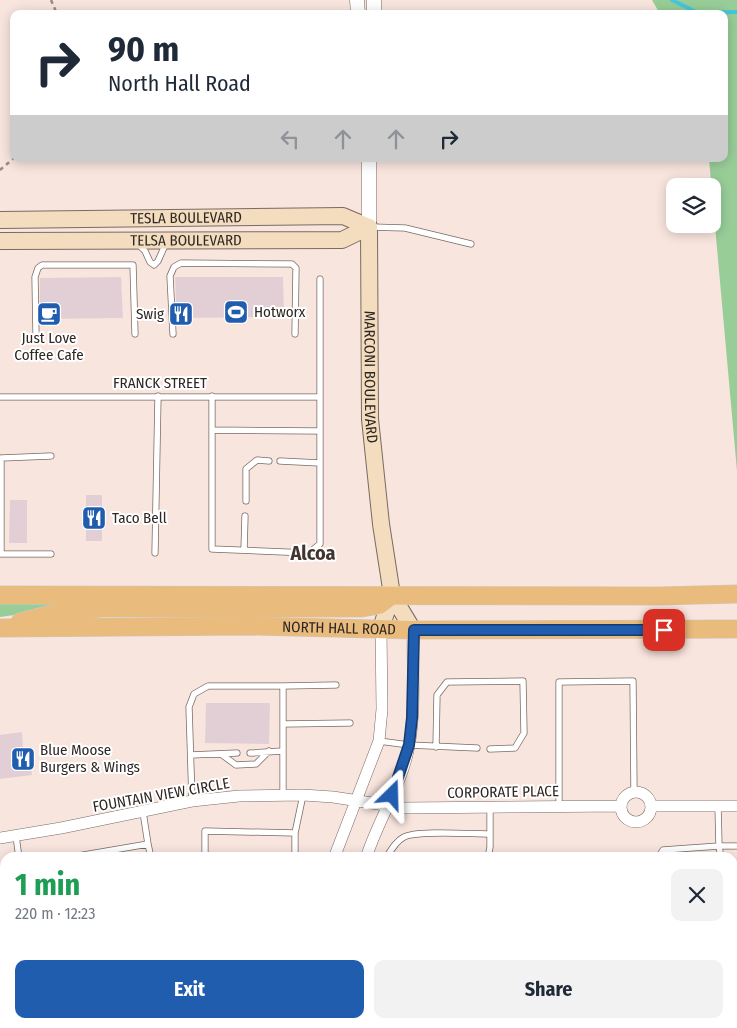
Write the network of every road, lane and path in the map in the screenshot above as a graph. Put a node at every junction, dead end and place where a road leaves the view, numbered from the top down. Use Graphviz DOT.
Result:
graph roads {
  1 [pos="10,161"];
  2 [pos="368,162"];
  3 [pos="0,170"];
  4 [pos="0,220"];
  5 [pos="369,227"];
  6 [pos="0,241"];
  7 [pos="140,241"];
  8 [pos="167,241"];
  9 [pos="471,244"];
  10 [pos="320,279"];
  11 [pos="36,334"];
  12 [pos="135,334"];
  13 [pos="173,334"];
  14 [pos="295,334"];
  15 [pos="158,396"];
  16 [pos="212,396"];
  17 [pos="0,397"];
  18 [pos="320,397"];
  19 [pos="213,430"];
  20 [pos="320,431"];
  21 [pos="51,456"];
  22 [pos="269,461"];
  23 [pos="280,461"];
  24 [pos="320,463"];
  25 [pos="246,501"];
  26 [pos="245,516"];
  27 [pos="244,550"];
  28 [pos="155,553"];
  29 [pos="51,554"];
  30 [pos="737,594"];
  31 [pos="0,595"];
  32 [pos="392,595"];
  33 [pos="0,628"];
  34 [pos="381,628"];
  35 [pos="737,629"];
  36 [pos="414,630"];
  37 [pos="336,685"];
  38 [pos="283,686"];
  39 [pos="350,723"];
  40 [pos="283,724"];
  41 [pos="379,741"];
  42 [pos="409,745"];
  43 [pos="436,747"];
  44 [pos="477,748"];
  45 [pos="490,749"];
  46 [pos="283,751"];
  47 [pos="250,752"];
  48 [pos="269,752"];
  49 [pos="237,753"];
  50 [pos="221,754"];
  51 [pos="191,755"];
  52 [pos="634,792"];
  53 [pos="303,794"];
  54 [pos="283,795"];
  55 [pos="356,801"];
  56 [pos="192,802"];
  57 [pos="559,806"];
  58 [pos="620,806"];
  59 [pos="651,806"];
  60 [pos="718,806"];
  61 [pos="737,806"];
  62 [pos="386,807"];
  63 [pos="490,807"];
  64 [pos="143,812"];
  65 [pos="295,833"];
  66 [pos="490,834"];
  67 [pos="16,836"];
  68 [pos="0,838"];
  69 [pos="148,844"];
  70 [pos="719,846"];
  71 [pos="737,846"];
  72 [pos="18,852"];
  73 [pos="101,852"];
  74 [pos="150,852"];
  75 [pos="205,852"];
  76 [pos="295,852"];
  77 [pos="336,852"];
  78 [pos="368,852"];
  79 [pos="390,852"];
  80 [pos="488,852"];
  81 [pos="662,852"];
  82 [pos="720,852"];
  1 -- 3 [label="path"];
  2 -- 5 [label="street, MARCONI BOULEVARD"];
  4 -- 5 [label="main road, TESLA BOULEVARD"];
  5 -- 8 [label="main road, TELSA BOULEVARD"];
  5 -- 9 [label="lane"];
  5 -- 32 [label="main road, MARCONI BOULEVARD"];
  6 -- 7 [label="main road, TELSA BOULEVARD"];
  7 -- 8 [label="main road, TELSA BOULEVARD"];
  7 -- 8 [label="lane"];
  10 -- 18 [label="lane"];
  11 -- 12 [label="lane"];
  13 -- 14 [label="lane"];
  15 -- 16 [label="lane, FRANCK STREET"];
  15 -- 17 [label="lane, FRANCK STREET"];
  15 -- 28 [label="lane"];
  16 -- 18 [label="lane, FRANCK STREET"];
  16 -- 19 [label="lane"];
  18 -- 20 [label="lane"];
  19 -- 20 [label="lane"];
  19 -- 27 [label="lane"];
  20 -- 24 [label="lane"];
  21 -- 29 [label="lane"];
  22 -- 25 [label="lane"];
  23 -- 24 [label="lane"];
  24 -- 27 [label="lane"];
  26 -- 27 [label="lane"];
  30 -- 32 [label="main road"];
  31 -- 32 [label="main road"];
  32 -- 33 [label="main road"];
  32 -- 34 [label="main road, MARCONI BOULEVARD"];
  32 -- 36 [label="main road, MARCONI BOULEVARD"];
  33 -- 34 [label="main road, NORTH HALL ROAD"];
  34 -- 36 [label="main road, NORTH HALL ROAD"];
  34 -- 41 [label="street"];
  35 -- 36 [label="main road, NORTH HALL ROAD"];
  36 -- 42 [label="street"];
  37 -- 38 [label="lane"];
  38 -- 40 [label="lane"];
  38 -- 51 [label="lane"];
  39 -- 40 [label="lane"];
  40 -- 46 [label="lane"];
  41 -- 42 [label="lane"];
  41 -- 55 [label="street"];
  42 -- 43 [label="lane"];
  42 -- 62 [label="street"];
  43 -- 44 [label="lane"];
  43 -- 45 [label="lane"];
  46 -- 48 [label="lane"];
  46 -- 54 [label="lane"];
  47 -- 48 [label="lane"];
  48 -- 50 [label="lane"];
  49 -- 50 [label="lane"];
  50 -- 51 [label="lane"];
  51 -- 56 [label="lane"];
  52 -- 57 [label="lane"];
  52 -- 58 [label="street"];
  52 -- 59 [label="street"];
  53 -- 54 [label="street, FOUNTAIN VIEW CIRCLE"];
  53 -- 55 [label="street, FOUNTAIN VIEW CIRCLE"];
  53 -- 65 [label="lane"];
  54 -- 56 [label="street, FOUNTAIN VIEW CIRCLE"];
  55 -- 62 [label="street, FOUNTAIN VIEW CIRCLE"];
  55 -- 77 [label="street"];
  56 -- 64 [label="street, FOUNTAIN VIEW CIRCLE"];
  57 -- 58 [label="street, CORPORATE PLACE"];
  57 -- 63 [label="street, CORPORATE PLACE"];
  58 -- 59 [label="street"];
  59 -- 60 [label="street"];
  60 -- 61 [label="street"];
  60 -- 70 [label="lane"];
  62 -- 63 [label="street, CORPORATE PLACE"];
  62 -- 78 [label="street"];
  63 -- 66 [label="lane"];
  64 -- 67 [label="street, FOUNTAIN VIEW CIRCLE"];
  64 -- 69 [label="lane"];
  65 -- 75 [label="lane"];
  65 -- 76 [label="lane"];
  66 -- 79 [label="lane"];
  66 -- 80 [label="lane"];
  67 -- 68 [label="street, FOUNTAIN VIEW CIRCLE"];
  67 -- 72 [label="lane"];
  69 -- 73 [label="lane"];
  69 -- 74 [label="lane"];
  70 -- 71 [label="lane"];
  70 -- 81 [label="lane"];
  70 -- 82 [label="lane"];
}
